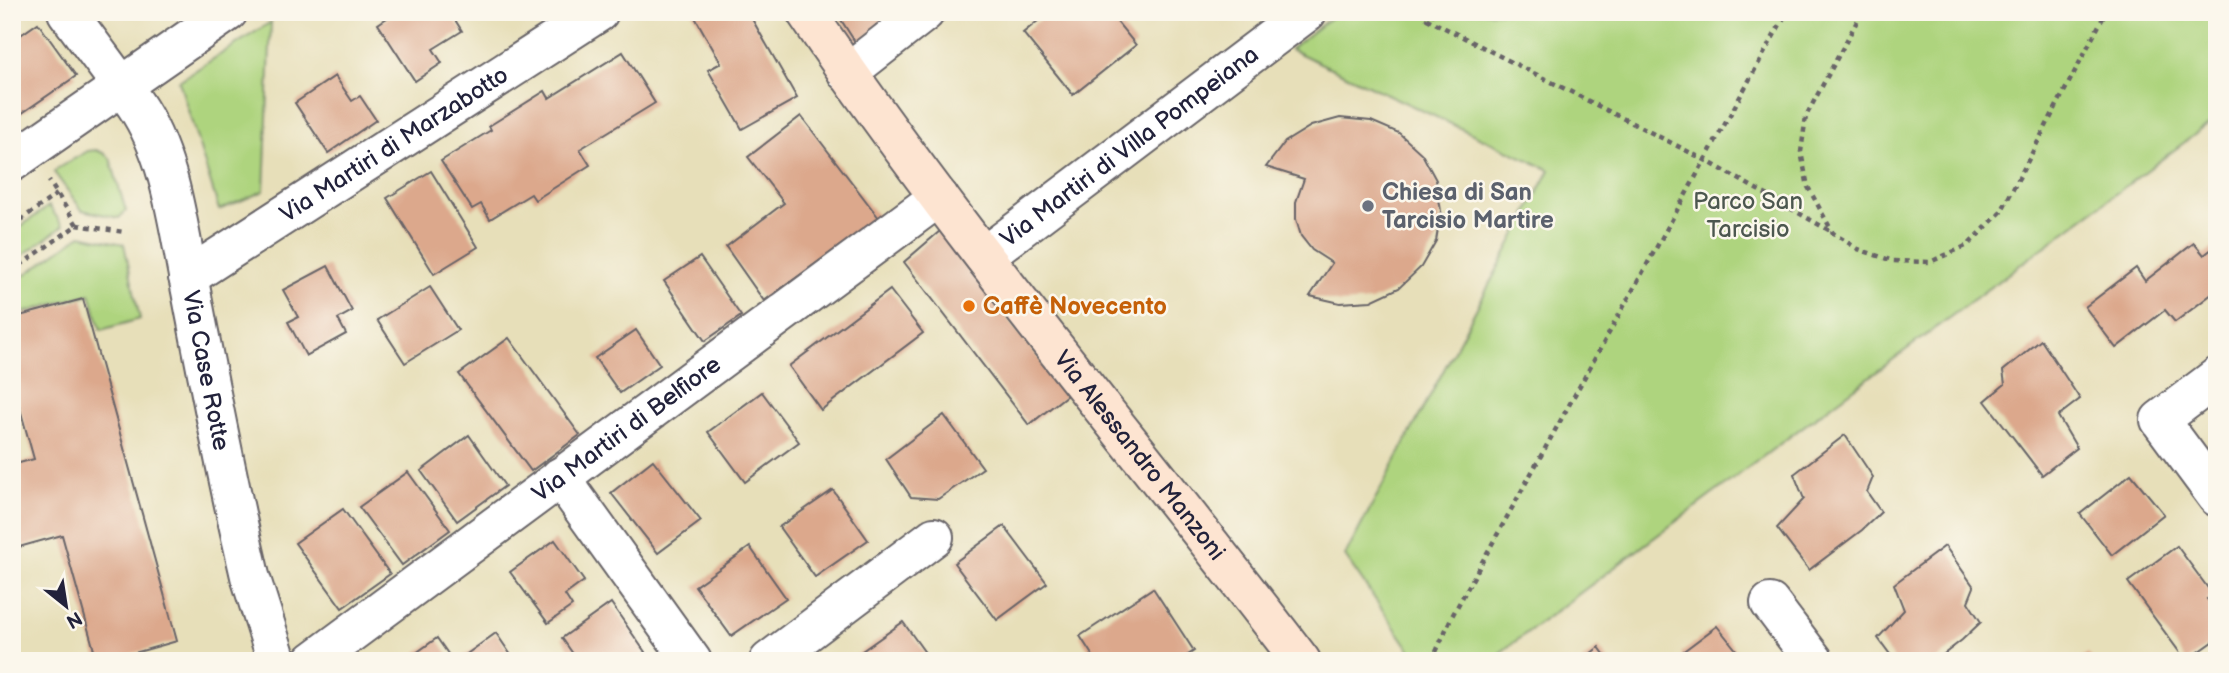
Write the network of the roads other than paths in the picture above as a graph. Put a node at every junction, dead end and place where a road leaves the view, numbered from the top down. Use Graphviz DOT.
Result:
graph roads {
  1 [pos="67,12"];
  2 [pos="228,12"];
  3 [pos="599,12"];
  4 [pos="806,12"];
  5 [pos="925,12"];
  6 [pos="1307,12"];
  7 [pos="847,74"];
  8 [pos="122,85"];
  9 [pos="21,156"];
  10 [pos="939,197"];
  11 [pos="984,256"];
  12 [pos="188,277"];
  13 [pos="2217,377"];
  14 [pos="560,477"];
  15 [pos="2217,497"];
  16 [pos="934,537"];
  17 [pos="1770,603"];
  18 [pos="277,661"];
  19 [pos="313,661"];
  20 [pos="692,661"];
  21 [pos="769,661"];
  22 [pos="1301,661"];
  23 [pos="1814,661"];
  1 -- 8 [label="street, Via Case Rotte"];
  2 -- 8 [label="street"];
  3 -- 12 [label="street, Via Martiri di Marzabotto"];
  4 -- 7 [label="street, Via Alessandro Manzoni"];
  5 -- 7 [label="street"];
  6 -- 11 [label="street, Via Martiri di Villa Pompeiana"];
  7 -- 10 [label="street, Via Alessandro Manzoni"];
  8 -- 9 [label="street"];
  8 -- 12 [label="street, Via Case Rotte"];
  10 -- 11 [label="street, Via Alessandro Manzoni"];
  10 -- 14 [label="street, Via Martiri di Belfiore"];
  11 -- 22 [label="street, Via Alessandro Manzoni"];
  12 -- 18 [label="street, Via Case Rotte"];
  13 -- 15 [label="street"];
  14 -- 19 [label="street, Via Martiri di Belfiore"];
  14 -- 20 [label="street"];
  16 -- 21 [label="street"];
  17 -- 23 [label="street"];
}
